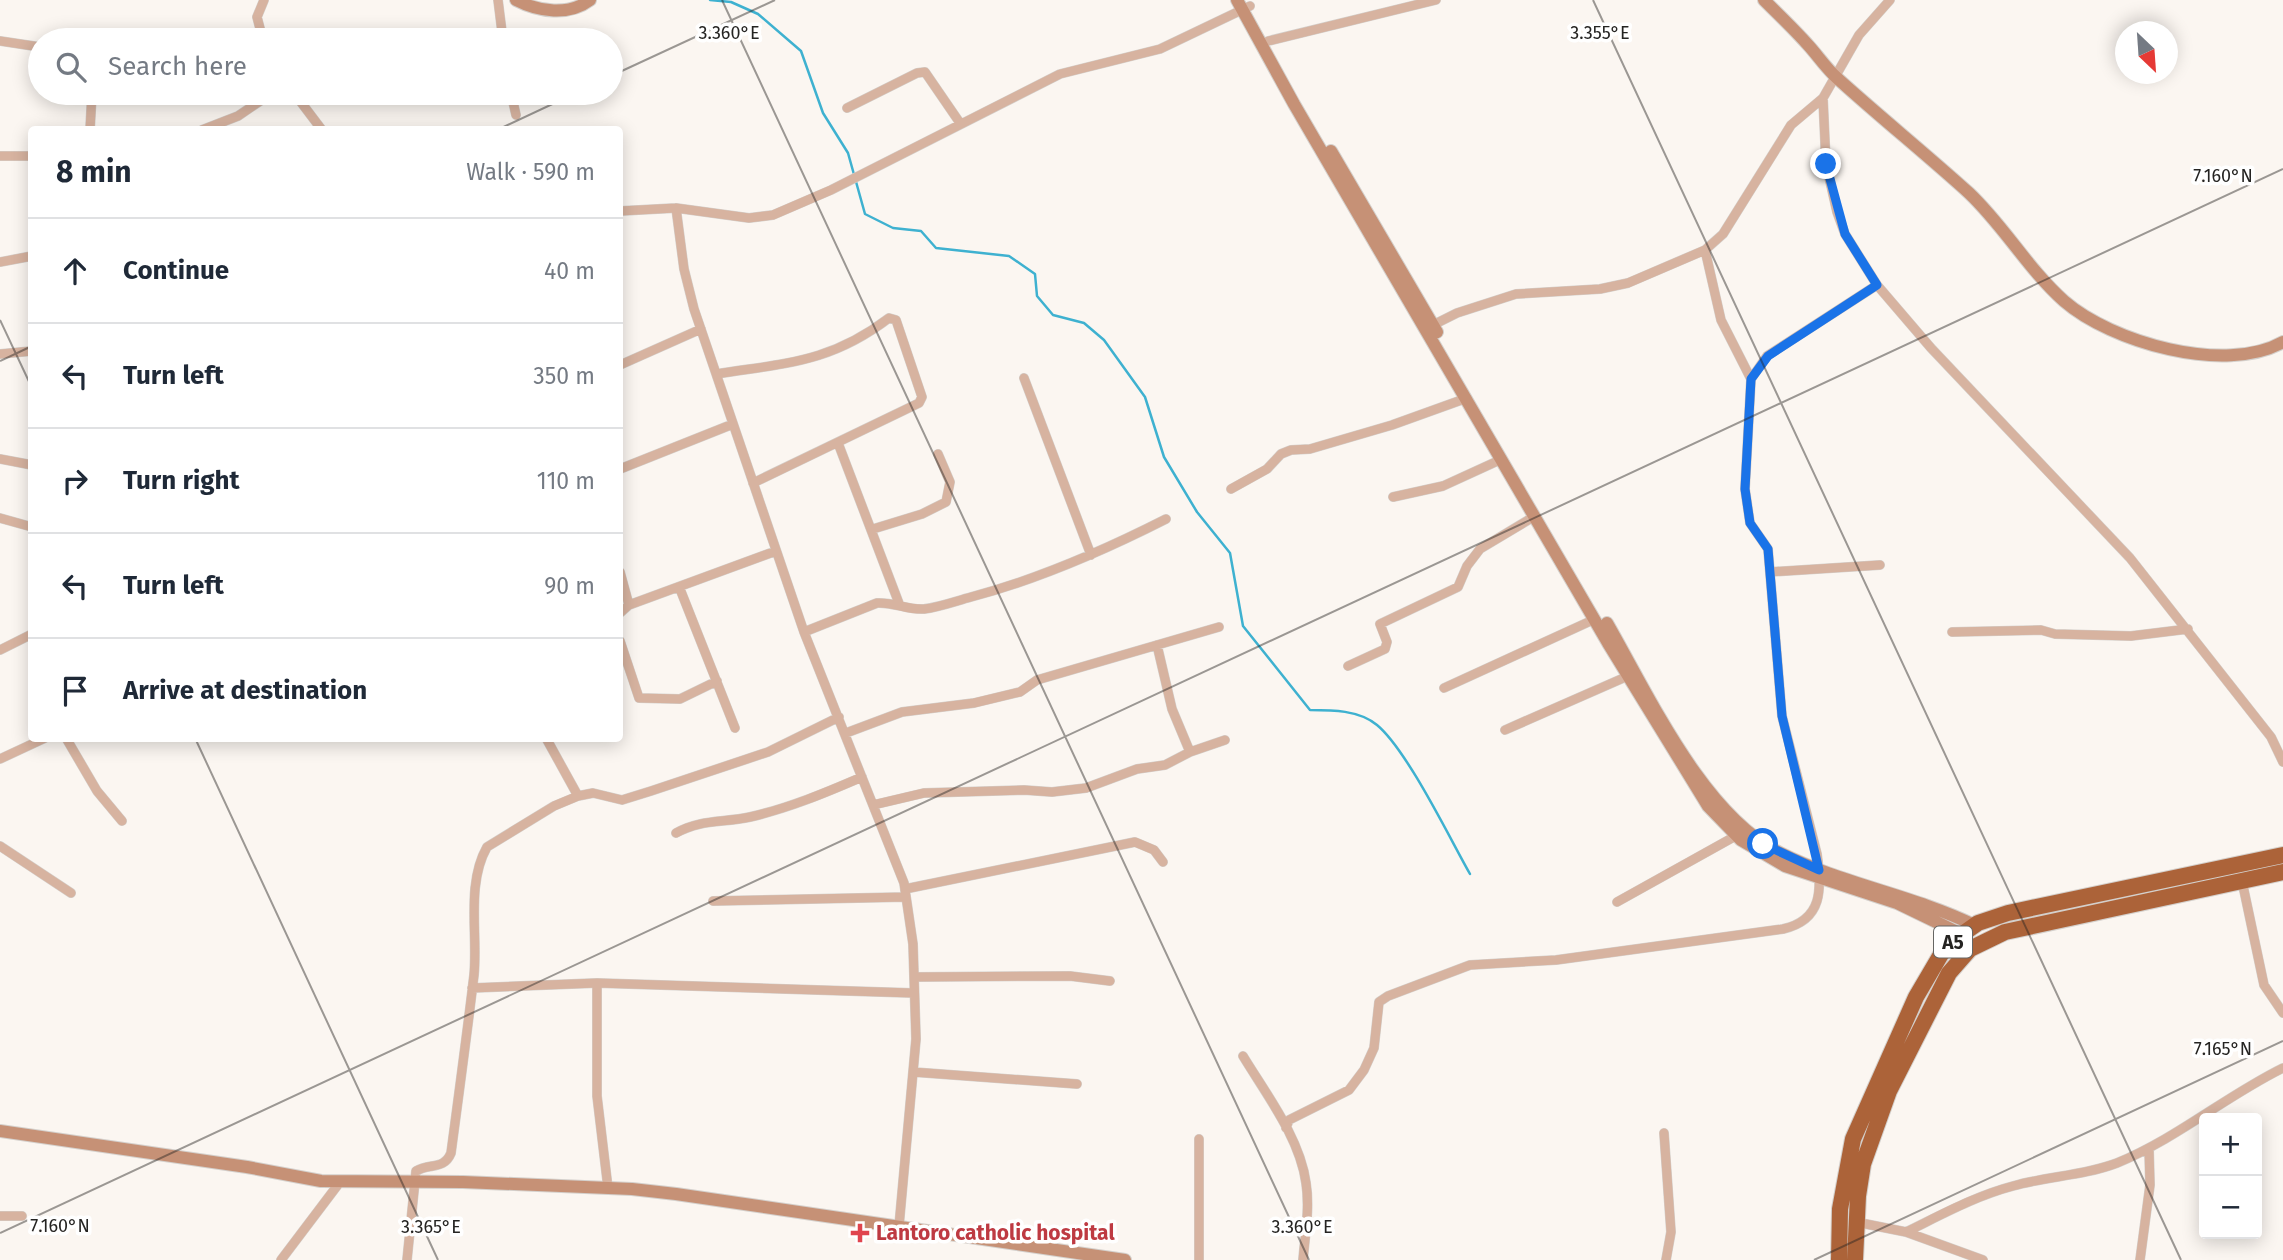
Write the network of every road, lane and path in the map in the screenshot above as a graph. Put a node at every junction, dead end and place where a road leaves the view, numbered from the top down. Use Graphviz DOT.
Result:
graph roads {
  1 [pos="264,0"];
  2 [pos="498,0"];
  3 [pos="516,0"];
  4 [pos="590,0"];
  5 [pos="1436,0"];
  6 [pos="1765,0"];
  7 [pos="1890,0"];
  8 [pos="1244,4"];
  9 [pos="260,28"];
  10 [pos="501,28"];
  11 [pos="0,41"];
  12 [pos="1268,41"];
  13 [pos="28,45"];
  14 [pos="1834,75"];
  15 [pos="1823,98"];
  16 [pos="91,105"];
  17 [pos="254,105"];
  18 [pos="303,105"];
  19 [pos="514,105"];
  20 [pos="847,108"];
  21 [pos="516,115"];
  22 [pos="960,123"];
  23 [pos="90,126"];
  24 [pos="212,126"];
  25 [pos="319,126"];
  26 [pos="0,156"];
  27 [pos="28,156"];
  28 [pos="676,208"];
  29 [pos="623,211"];
  30 [pos="1705,250"];
  31 [pos="28,258"];
  32 [pos="0,262"];
  33 [pos="1877,285"];
  34 [pos="1433,325"];
  35 [pos="701,329"];
  36 [pos="2283,342"];
  37 [pos="28,351"];
  38 [pos="0,354"];
  39 [pos="623,364"];
  40 [pos="717,374"];
  41 [pos="1024,378"];
  42 [pos="1751,379"];
  43 [pos="1467,398"];
  44 [pos="733,424"];
  45 [pos="838,443"];
  46 [pos="938,454"];
  47 [pos="0,459"];
  48 [pos="1502,459"];
  49 [pos="28,464"];
  50 [pos="623,468"];
  51 [pos="754,484"];
  52 [pos="1231,489"];
  53 [pos="1393,497"];
  54 [pos="1535,516"];
  55 [pos="0,518"];
  56 [pos="1166,519"];
  57 [pos="28,526"];
  58 [pos="873,529"];
  59 [pos="776,551"];
  60 [pos="1091,555"];
  61 [pos="1880,565"];
  62 [pos="1770,572"];
  63 [pos="623,583"];
  64 [pos="680,589"];
  65 [pos="629,605"];
  66 [pos="900,606"];
  67 [pos="623,610"];
  68 [pos="1595,619"];
  69 [pos="1219,627"];
  70 [pos="2188,629"];
  71 [pos="804,632"];
  72 [pos="1952,632"];
  73 [pos="28,636"];
  74 [pos="1157,645"];
  75 [pos="0,650"];
  76 [pos="623,651"];
  77 [pos="1349,666"];
  78 [pos="1628,676"];
  79 [pos="717,681"];
  80 [pos="1444,688"];
  81 [pos="839,717"];
  82 [pos="735,728"];
  83 [pos="1505,730"];
  84 [pos="846,733"];
  85 [pos="1225,740"];
  86 [pos="36,742"];
  87 [pos="68,742"];
  88 [pos="548,742"];
  89 [pos="2279,743"];
  90 [pos="1189,752"];
  91 [pos="0,759"];
  92 [pos="2283,762"];
  93 [pos="862,777"];
  94 [pos="578,796"];
  95 [pos="873,805"];
  96 [pos="122,821"];
  97 [pos="676,833"];
  98 [pos="1741,834"];
  99 [pos="0,846"];
  100 [pos="2283,855"];
  101 [pos="1163,862"];
  102 [pos="2283,872"];
  103 [pos="1819,875"];
  104 [pos="2242,881"];
  105 [pos="71,893"];
  106 [pos="905,893"];
  107 [pos="2115,898"];
  108 [pos="713,901"];
  109 [pos="1618,902"];
  110 [pos="1968,930"];
  111 [pos="914,977"];
  112 [pos="1110,981"];
  113 [pos="597,983"];
  114 [pos="472,988"];
  115 [pos="913,993"];
  116 [pos="2283,1013"];
  117 [pos="1243,1055"];
  118 [pos="2283,1068"];
  119 [pos="913,1072"];
  120 [pos="1077,1084"];
  121 [pos="1286,1128"];
  122 [pos="0,1130"];
  123 [pos="1664,1133"];
  124 [pos="1199,1139"];
  125 [pos="2149,1149"];
  126 [pos="414,1181"];
  127 [pos="340,1182"];
  128 [pos="608,1188"];
  129 [pos="0,1216"];
  130 [pos="22,1216"];
  131 [pos="1856,1222"];
  132 [pos="900,1226"];
  133 [pos="1906,1232"];
  134 [pos="281,1260"];
  135 [pos="407,1260"];
  136 [pos="1125,1260"];
  137 [pos="1199,1260"];
  138 [pos="1303,1260"];
  139 [pos="1666,1260"];
  140 [pos="1839,1260"];
  141 [pos="1855,1260"];
  142 [pos="1983,1260"];
  143 [pos="2140,1260"];
  1 -- 9 [label="street"];
  2 -- 10 [label="street"];
  3 -- 4 [label="street"];
  5 -- 12 [label="street"];
  6 -- 14 [label="street"];
  7 -- 14 [label="street"];
  8 -- 12 [label="street"];
  8 -- 22 [label="street"];
  8 -- 43 [label="street"];
  11 -- 13 [label="street"];
  12 -- 34 [label="street"];
  14 -- 15 [label="street"];
  14 -- 36 [label="street"];
  15 -- 30 [label="street"];
  15 -- 33 [label="street"];
  16 -- 23 [label="street"];
  17 -- 24 [label="street"];
  18 -- 25 [label="street"];
  19 -- 21 [label="street"];
  20 -- 22 [label="street"];
  22 -- 28 [label="street"];
  26 -- 27 [label="street"];
  28 -- 29 [label="street"];
  28 -- 35 [label="street"];
  30 -- 34 [label="street"];
  30 -- 42 [label="street"];
  31 -- 32 [label="street"];
  33 -- 42 [label="street"];
  33 -- 70 [label="street"];
  34 -- 98 [label="street"];
  35 -- 39 [label="street"];
  35 -- 40 [label="street"];
  37 -- 38 [label="street"];
  40 -- 44 [label="street"];
  40 -- 45 [label="street"];
  41 -- 60 [label="street"];
  42 -- 62 [label="street"];
  43 -- 48 [label="street"];
  43 -- 52 [label="street"];
  44 -- 50 [label="street"];
  44 -- 51 [label="street"];
  45 -- 51 [label="street"];
  45 -- 58 [label="street"];
  46 -- 58 [label="street"];
  47 -- 49 [label="street"];
  48 -- 53 [label="street"];
  48 -- 54 [label="street"];
  51 -- 59 [label="street"];
  54 -- 68 [label="street"];
  54 -- 77 [label="street"];
  55 -- 57 [label="street"];
  56 -- 60 [label="street"];
  58 -- 66 [label="street"];
  59 -- 64 [label="street"];
  59 -- 71 [label="street"];
  60 -- 66 [label="street"];
  61 -- 62 [label="street"];
  62 -- 103 [label="street"];
  63 -- 65 [label="street"];
  64 -- 65 [label="street"];
  64 -- 79 [label="street"];
  65 -- 67 [label="street"];
  66 -- 71 [label="street"];
  68 -- 78 [label="street"];
  68 -- 80 [label="street"];
  69 -- 74 [label="street"];
  70 -- 72 [label="street"];
  70 -- 89 [label="street"];
  71 -- 81 [label="street"];
  73 -- 75 [label="street"];
  74 -- 84 [label="street"];
  74 -- 90 [label="street"];
  76 -- 79 [label="street"];
  78 -- 83 [label="street"];
  78 -- 98 [label="street"];
  79 -- 82 [label="street"];
  81 -- 84 [label="street"];
  81 -- 94 [label="street"];
  84 -- 93 [label="street"];
  85 -- 90 [label="street"];
  86 -- 91 [label="street"];
  87 -- 96 [label="street"];
  88 -- 94 [label="street"];
  89 -- 92 [label="street"];
  90 -- 95 [label="street"];
  93 -- 95 [label="street"];
  93 -- 97 [label="street"];
  94 -- 114 [label="street"];
  95 -- 106 [label="street"];
  98 -- 103 [label="street"];
  98 -- 109 [label="street"];
  99 -- 105 [label="street"];
  100 -- 107 [label="highway, A5"];
  101 -- 106 [label="street"];
  102 -- 104 [label="highway, A5"];
  103 -- 110 [label="street"];
  103 -- 121 [label="street"];
  104 -- 107 [label="highway, A5"];
  104 -- 116 [label="street"];
  106 -- 108 [label="street"];
  106 -- 111 [label="street"];
  107 -- 110 [label="highway, A5"];
  107 -- 131 [label="highway, A5"];
  110 -- 140 [label="highway, A5"];
  111 -- 112 [label="street"];
  111 -- 115 [label="street"];
  113 -- 114 [label="street"];
  113 -- 115 [label="street"];
  113 -- 128 [label="street"];
  114 -- 126 [label="street"];
  115 -- 119 [label="street"];
  117 -- 121 [label="street"];
  118 -- 125 [label="street"];
  119 -- 120 [label="street"];
  119 -- 132 [label="street"];
  121 -- 138 [label="street"];
  122 -- 127 [label="street"];
  123 -- 139 [label="street"];
  124 -- 137 [label="street"];
  125 -- 133 [label="street"];
  125 -- 143 [label="street"];
  126 -- 127 [label="street"];
  126 -- 128 [label="street"];
  126 -- 135 [label="street"];
  127 -- 134 [label="street"];
  128 -- 132 [label="street"];
  129 -- 130 [label="street"];
  131 -- 133 [label="street"];
  131 -- 141 [label="highway, A5"];
  132 -- 136 [label="street"];
  133 -- 142 [label="street"];
}
